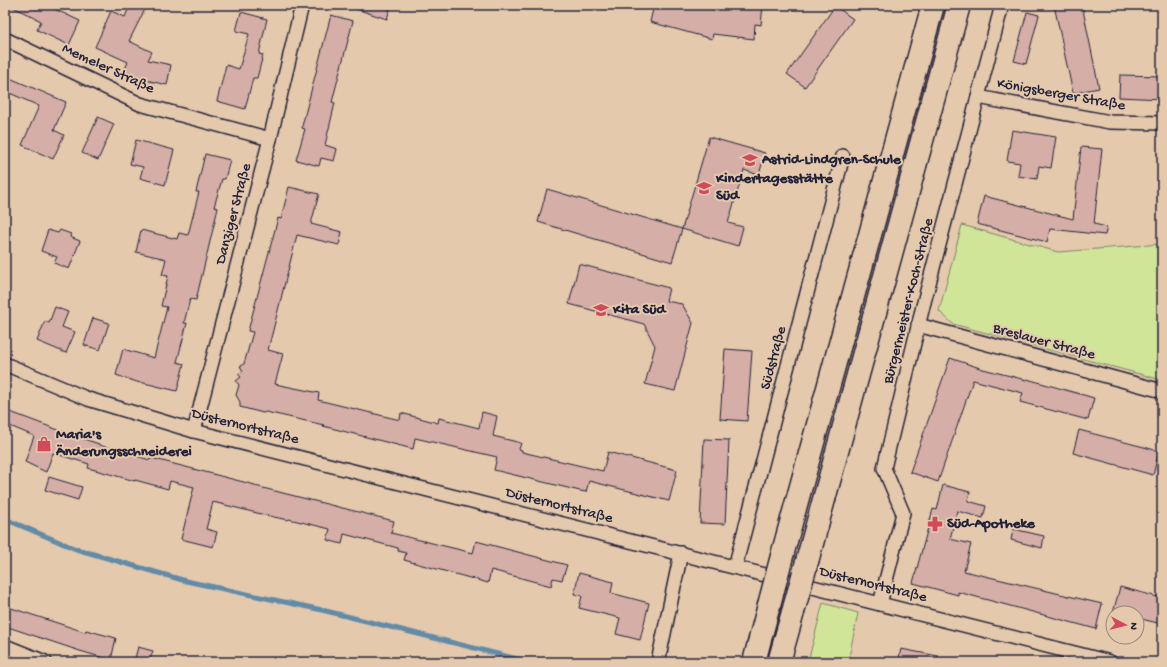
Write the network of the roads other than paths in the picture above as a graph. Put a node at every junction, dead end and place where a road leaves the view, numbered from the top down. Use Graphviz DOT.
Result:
graph roads {
  1 [pos="302,5"];
  2 [pos="933,5"];
  3 [pos="959,5"];
  4 [pos="1002,5"];
  5 [pos="5,39"];
  6 [pos="978,97"];
  7 [pos="1162,123"];
  8 [pos="270,139"];
  9 [pos="843,156"];
  10 [pos="918,325"];
  11 [pos="5,364"];
  12 [pos="1162,391"];
  13 [pos="194,430"];
  14 [pos="681,553"];
  15 [pos="735,567"];
  16 [pos="880,604"];
  17 [pos="5,646"];
  18 [pos="45,662"];
  19 [pos="658,662"];
  20 [pos="754,662"];
  21 [pos="779,662"];
  22 [pos="1110,662"];
  1 -- 8 [label="street, Danziger Straße"];
  2 -- 20 [label="highway, bridge"];
  3 -- 21 [label="highway, bridge"];
  4 -- 6 [label="street, Bürgermeister-Koch-Straße"];
  5 -- 8 [label="street, Memeler Straße"];
  6 -- 7 [label="street, Königsberger Straße"];
  6 -- 10 [label="street, Bürgermeister-Koch-Straße"];
  8 -- 13 [label="street, Danziger Straße"];
  9 -- 15 [label="street, Südstraße"];
  10 -- 12 [label="street, Breslauer Straße"];
  10 -- 16 [label="street, Bürgermeister-Koch-Straße"];
  11 -- 13 [label="street, Düsternortstraße"];
  13 -- 14 [label="street, Düsternortstraße"];
  14 -- 15 [label="street, Düsternortstraße"];
  14 -- 19 [label="street"];
  15 -- 16 [label="street, Düsternortstraße"];
  16 -- 22 [label="street, Düsternortstraße"];
  17 -- 18 [label="street"];
}
